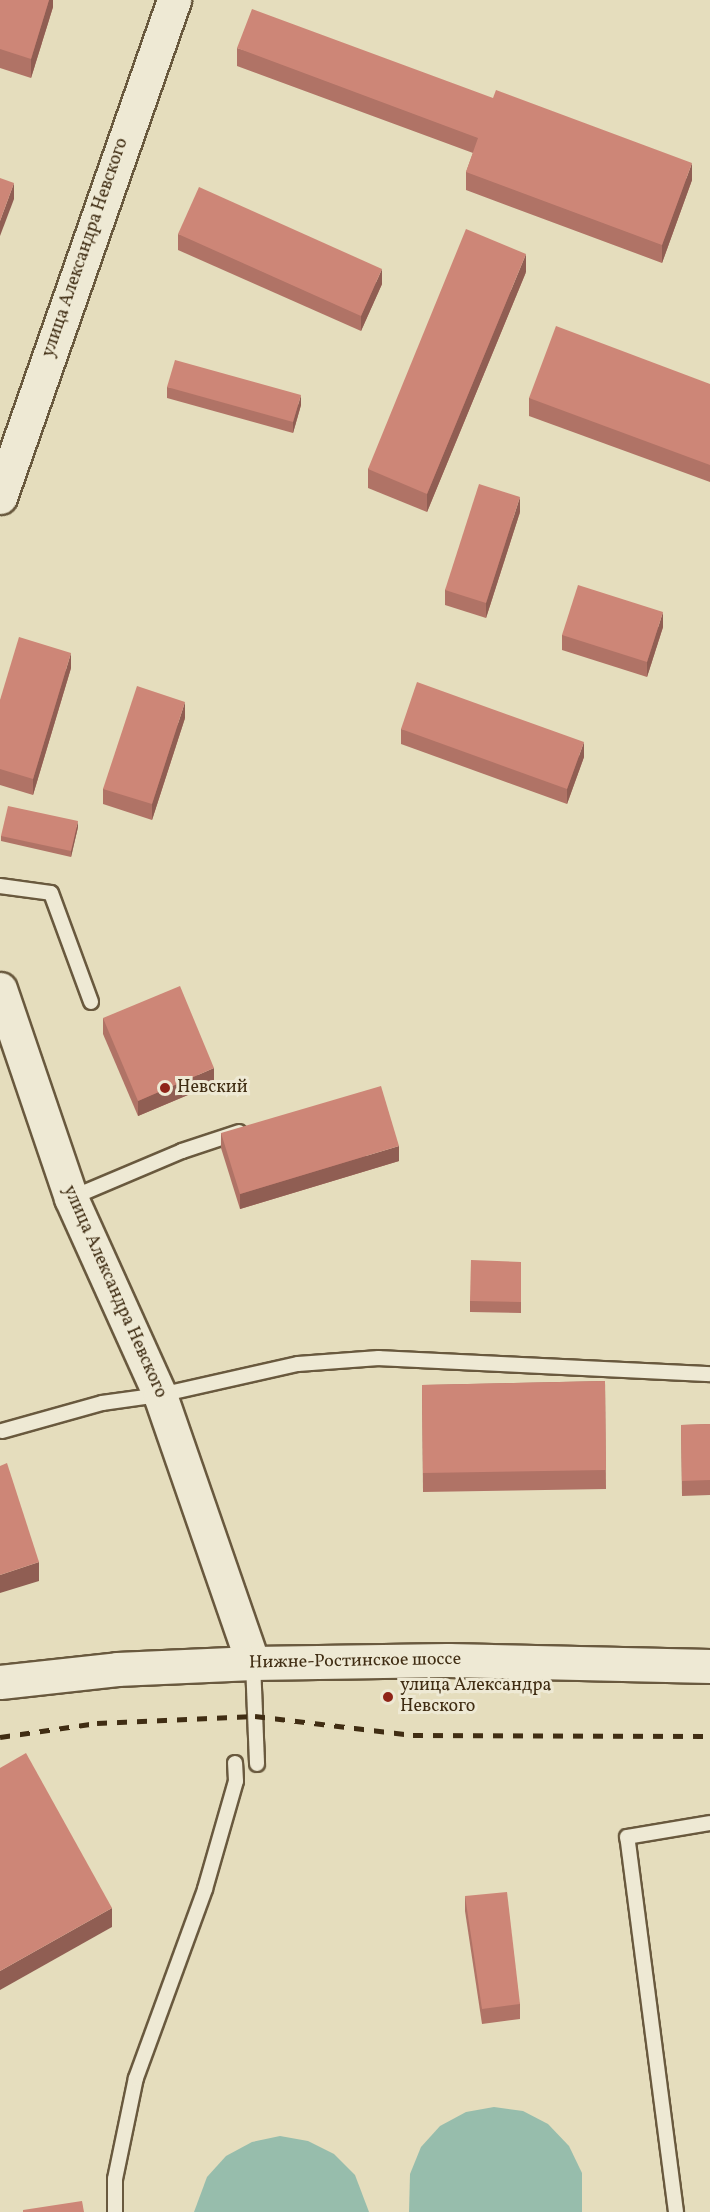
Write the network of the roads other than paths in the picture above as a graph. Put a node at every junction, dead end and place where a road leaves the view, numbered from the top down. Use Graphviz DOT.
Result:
graph roads {
  1 [pos="174,0"];
  2 [pos="0,497"];
  3 [pos="0,886"];
  4 [pos="0,989"];
  5 [pos="91,1002"];
  6 [pos="249,1129"];
  7 [pos="71,1198"];
  8 [pos="710,1374"];
  9 [pos="160,1395"];
  10 [pos="2,1431"];
  11 [pos="254,1663"];
  12 [pos="710,1666"];
  13 [pos="0,1682"];
  14 [pos="235,1763"];
  15 [pos="257,1764"];
  16 [pos="710,1823"];
  17 [pos="115,2212"];
  18 [pos="676,2212"];
  1 -- 2 [label="street, улица Александра Невского"];
  3 -- 5 [label="lane"];
  4 -- 7 [label="street, улица Александра Невского"];
  6 -- 7 [label="lane"];
  7 -- 9 [label="street, улица Александра Невского"];
  8 -- 9 [label="lane"];
  9 -- 10 [label="lane"];
  9 -- 11 [label="street, улица Александра Невского"];
  11 -- 12 [label="street, Нижне-Ростинское шоссе"];
  11 -- 13 [label="street, Нижне-Ростинское шоссе"];
  11 -- 15 [label="lane"];
  14 -- 17 [label="lane"];
  16 -- 18 [label="lane"];
}
